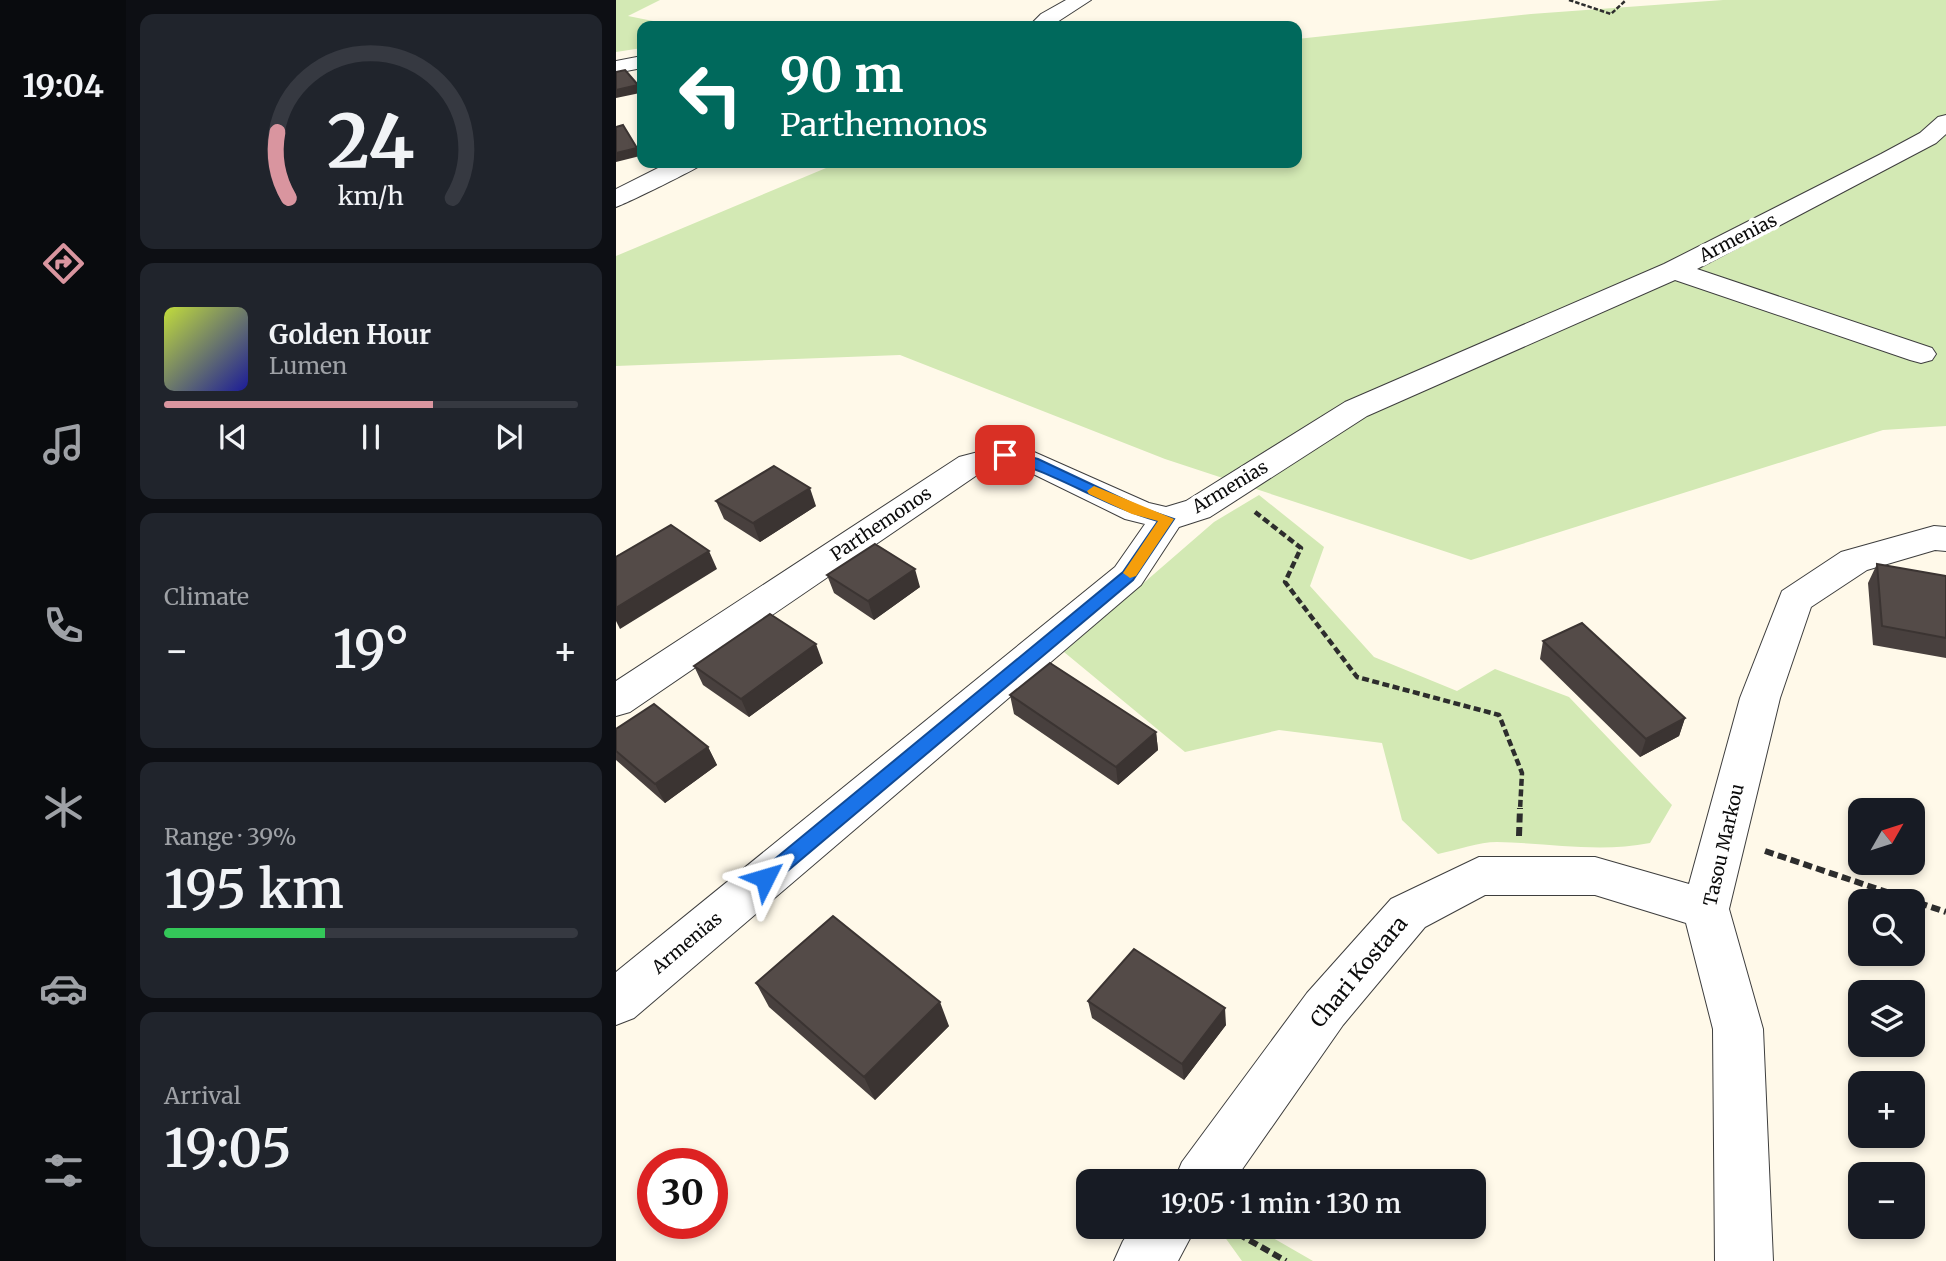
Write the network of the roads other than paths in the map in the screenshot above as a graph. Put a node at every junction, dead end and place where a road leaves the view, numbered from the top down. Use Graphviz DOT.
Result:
graph roads {
  1 [pos="1081,0"];
  2 [pos="1045,21"];
  3 [pos="637,63"];
  4 [pos="616,67"];
  5 [pos="1946,122"];
  6 [pos="677,168"];
  7 [pos="616,199"];
  8 [pos="1674,270"];
  9 [pos="1921,354"];
  10 [pos="1167,519"];
  11 [pos="1946,539"];
  12 [pos="616,701"];
  13 [pos="1706,909"];
  14 [pos="616,1002"];
  15 [pos="1210,1169"];
  16 [pos="1159,1239"];
  17 [pos="1143,1261"];
  18 [pos="1744,1261"];
  1 -- 2 [label="street"];
  3 -- 4 [label="street"];
  5 -- 8 [label="street, Armenias"];
  6 -- 7 [label="street"];
  8 -- 9 [label="street"];
  8 -- 10 [label="street, Armenias"];
  10 -- 12 [label="street, Parthemonos"];
  10 -- 14 [label="street, Armenias"];
  11 -- 13 [label="street, Tasou Markou"];
  13 -- 15 [label="street, Chari Kostara"];
  13 -- 18 [label="street, Tasou Markou"];
  16 -- 17 [label="street"];
}
